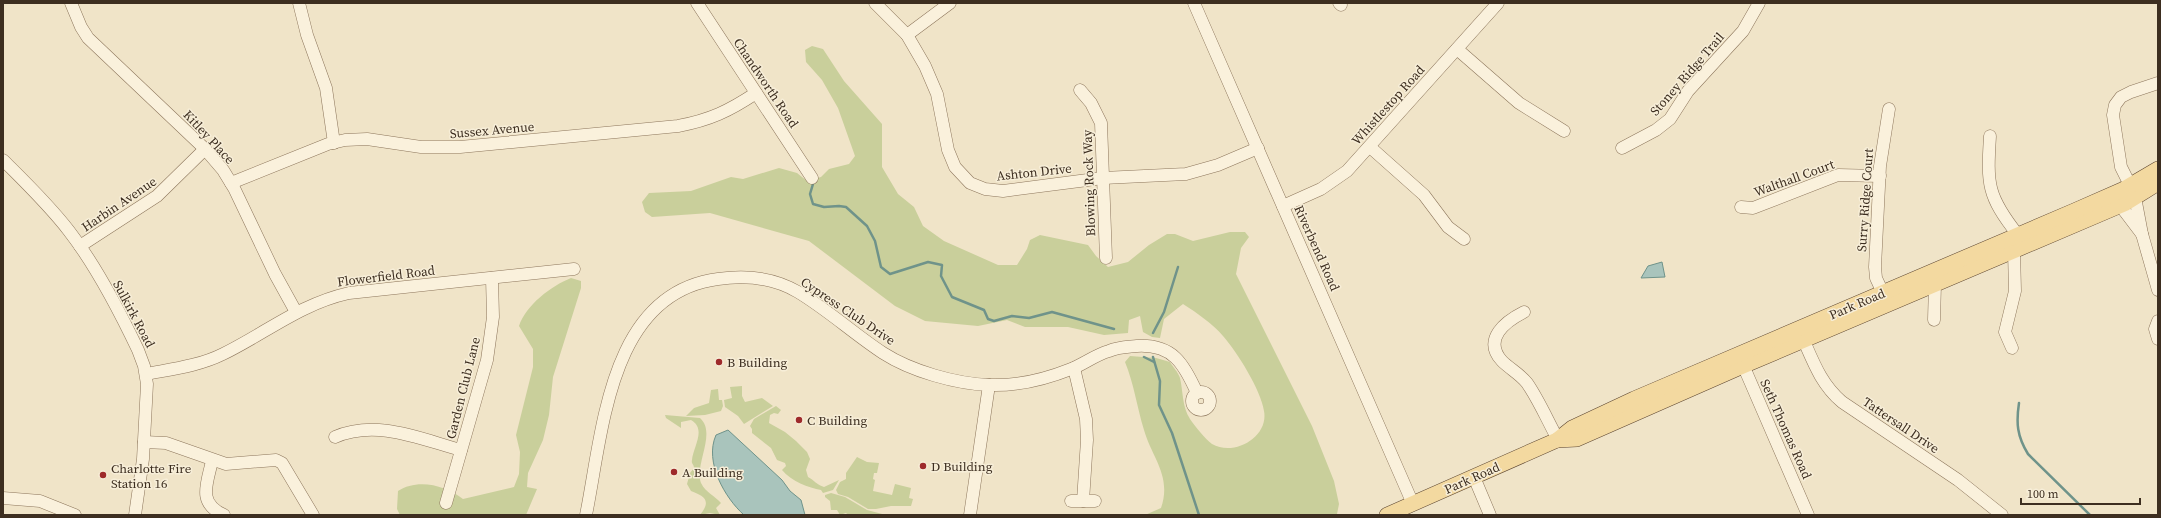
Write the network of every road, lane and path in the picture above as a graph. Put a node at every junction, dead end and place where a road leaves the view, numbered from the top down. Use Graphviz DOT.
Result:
graph roads {
  1 [pos="71,3"];
  2 [pos="299,3"];
  3 [pos="697,3"];
  4 [pos="875,3"];
  5 [pos="950,3"];
  6 [pos="1194,3"];
  7 [pos="1498,3"];
  8 [pos="1759,3"];
  9 [pos="907,35"];
  10 [pos="1457,49"];
  11 [pos="2158,83"];
  12 [pos="1080,90"];
  13 [pos="756,93"];
  14 [pos="1888,109"];
  15 [pos="1564,131"];
  16 [pos="1990,136"];
  17 [pos="334,143"];
  18 [pos="1370,147"];
  19 [pos="1258,148"];
  20 [pos="1622,148"];
  21 [pos="205,149"];
  22 [pos="3,160"];
  23 [pos="2158,170"];
  24 [pos="1880,176"];
  25 [pos="812,178"];
  26 [pos="1103,178"];
  27 [pos="231,183"];
  28 [pos="2158,183"];
  29 [pos="2133,191"];
  30 [pos="2120,205"];
  31 [pos="1283,206"];
  32 [pos="1741,207"];
  33 [pos="2142,234"];
  34 [pos="2018,235"];
  35 [pos="1464,239"];
  36 [pos="80,246"];
  37 [pos="2014,251"];
  38 [pos="1106,258"];
  39 [pos="574,269"];
  40 [pos="492,278"];
  41 [pos="1935,284"];
  42 [pos="2158,290"];
  43 [pos="1883,293"];
  44 [pos="296,312"];
  45 [pos="1524,312"];
  46 [pos="1934,320"];
  47 [pos="2158,321"];
  48 [pos="2158,338"];
  49 [pos="1804,340"];
  50 [pos="2012,348"];
  51 [pos="1740,360"];
  52 [pos="1074,368"];
  53 [pos="146,374"];
  54 [pos="989,385"];
  55 [pos="1197,393"];
  56 [pos="335,437"];
  57 [pos="1557,440"];
  58 [pos="144,446"];
  59 [pos="461,450"];
  60 [pos="212,460"];
  61 [pos="1474,477"];
  62 [pos="3,498"];
  63 [pos="1095,501"];
  64 [pos="446,503"];
  65 [pos="1413,504"];
  66 [pos="75,515"];
  67 [pos="135,515"];
  68 [pos="224,515"];
  69 [pos="313,515"];
  70 [pos="586,515"];
  71 [pos="970,515"];
  72 [pos="1387,515"];
  73 [pos="1490,515"];
  74 [pos="1808,515"];
  75 [pos="2002,515"];
  1 -- 21 [label="street, Kitley Place"];
  2 -- 17 [label="street"];
  3 -- 13 [label="street, Chandworth Road"];
  4 -- 9 [label="street, Ashton Drive"];
  5 -- 9 [label="street"];
  6 -- 19 [label="street, Riverbend Road"];
  7 -- 10 [label="street, Whistlestop Road"];
  8 -- 20 [label="street, Stoney Ridge Trail"];
  9 -- 26 [label="street, Ashton Drive"];
  10 -- 15 [label="street"];
  10 -- 18 [label="street, Whistlestop Road"];
  11 -- 29 [label="street"];
  12 -- 26 [label="street, Blowing Rock Way"];
  13 -- 17 [label="street, Sussex Avenue"];
  13 -- 25 [label="street, Chandworth Road"];
  14 -- 24 [label="street, Surry Ridge Court"];
  16 -- 34 [label="street"];
  17 -- 27 [label="street, Sussex Avenue"];
  18 -- 31 [label="street, Whistlestop Road"];
  18 -- 35 [label="street"];
  19 -- 26 [label="street, Ashton Drive"];
  19 -- 31 [label="street, Riverbend Road"];
  21 -- 27 [label="street, Kitley Place"];
  21 -- 36 [label="street, Harbin Avenue"];
  22 -- 36 [label="street, Sulkirk Road"];
  23 -- 29 [label="main road, Park Road"];
  24 -- 32 [label="street, Walthall Court"];
  24 -- 43 [label="street, Surry Ridge Court"];
  26 -- 38 [label="street, Blowing Rock Way"];
  27 -- 44 [label="street, Kitley Place"];
  28 -- 29 [label="main road, Park Road"];
  29 -- 30 [label="main road, Park Road"];
  29 -- 33 [label="street"];
  29 -- 34 [label="main road, Park Road"];
  30 -- 33 [label="street"];
  30 -- 37 [label="main road, Park Road"];
  31 -- 65 [label="street, Riverbend Road"];
  33 -- 42 [label="street"];
  34 -- 43 [label="main road, Park Road"];
  36 -- 53 [label="street, Sulkirk Road"];
  37 -- 41 [label="main road, Park Road"];
  37 -- 50 [label="street"];
  39 -- 40 [label="street, Flowerfield Road"];
  40 -- 44 [label="street, Flowerfield Road"];
  40 -- 59 [label="street, Garden Club Lane"];
  41 -- 46 [label="street"];
  41 -- 49 [label="main road, Park Road"];
  43 -- 51 [label="main road, Park Road"];
  44 -- 53 [label="street, Flowerfield Road"];
  45 -- 57 [label="street"];
  47 -- 48 [label="street"];
  49 -- 51 [label="main road, Park Road"];
  49 -- 75 [label="street, Tattersall Drive"];
  51 -- 57 [label="main road, Park Road"];
  51 -- 74 [label="street, Seth Thomas Road"];
  52 -- 54 [label="street, Cypress Club Drive"];
  52 -- 55 [label="street, Cypress Club Drive"];
  52 -- 63 [label="street"];
  53 -- 58 [label="street, Sulkirk Road"];
  54 -- 70 [label="street, Cypress Club Drive"];
  54 -- 71 [label="street"];
  56 -- 59 [label="street"];
  57 -- 61 [label="main road, Park Road"];
  58 -- 60 [label="street"];
  58 -- 67 [label="street, Sulkirk Road"];
  59 -- 64 [label="street, Garden Club Lane"];
  60 -- 68 [label="street"];
  60 -- 69 [label="street"];
  61 -- 65 [label="main road, Park Road"];
  61 -- 73 [label="street"];
  62 -- 66 [label="street"];
  65 -- 72 [label="main road, Park Road"];
}
